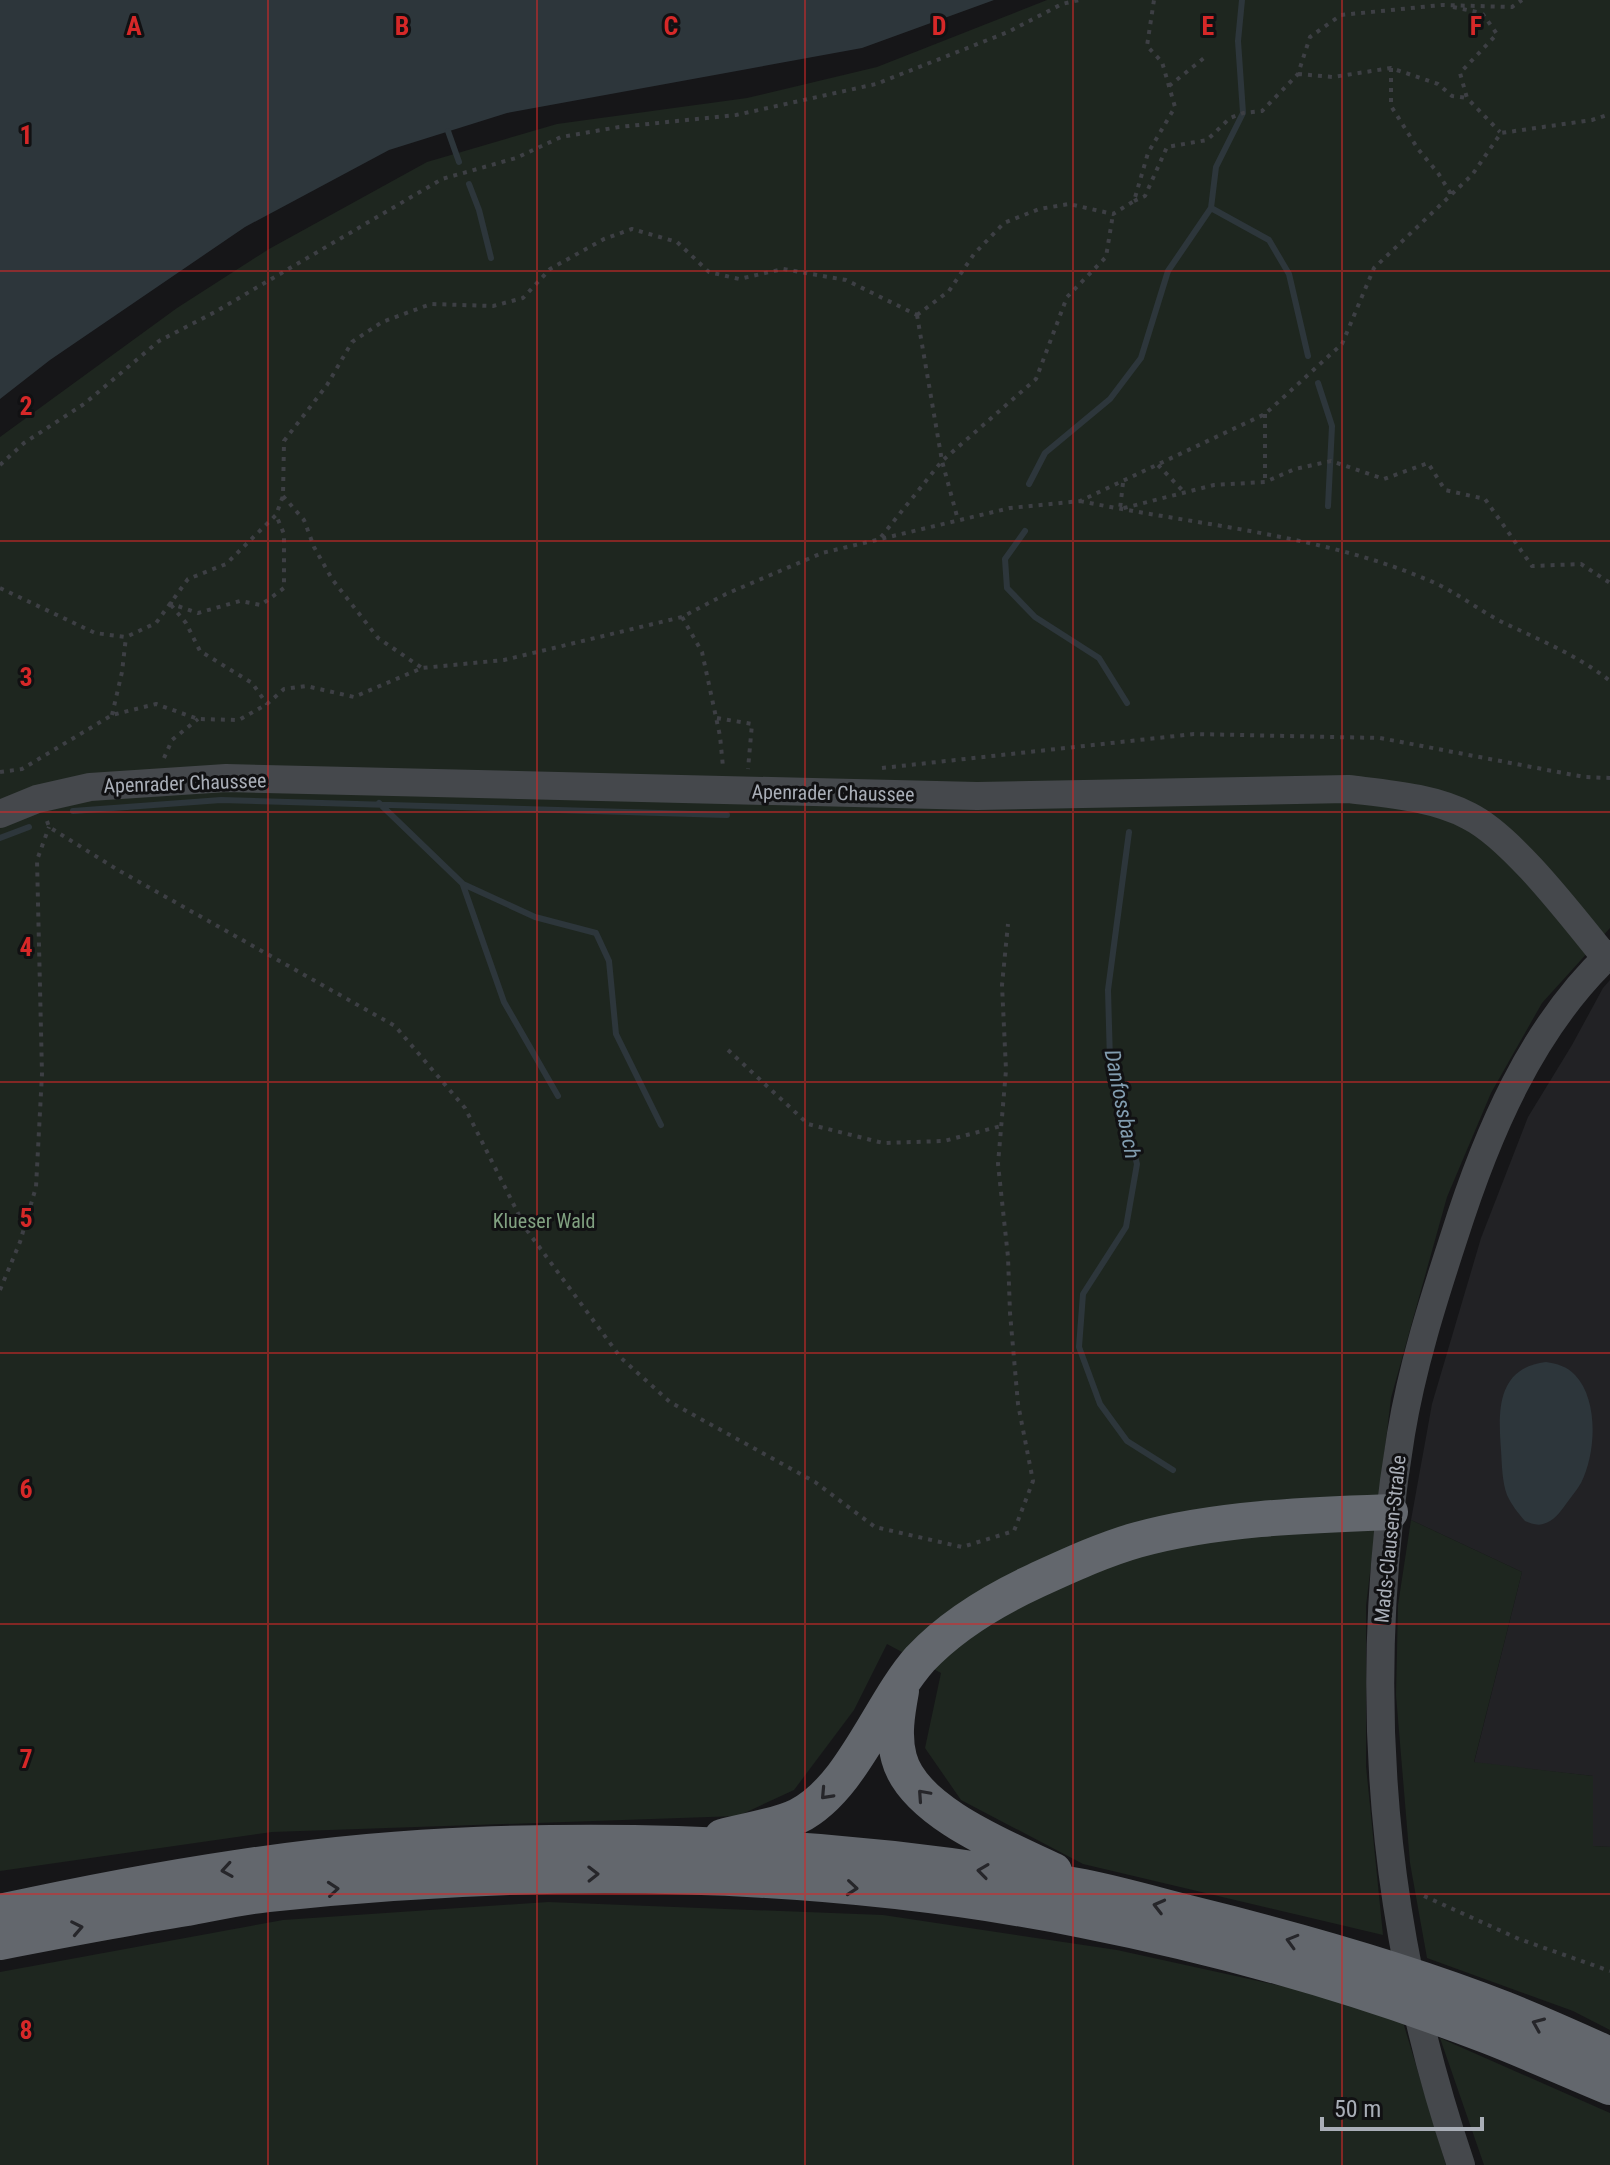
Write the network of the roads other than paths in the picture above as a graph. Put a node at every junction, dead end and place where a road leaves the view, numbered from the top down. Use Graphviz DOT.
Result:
graph roads {
  1 [pos="0,814"];
  2 [pos="1608,956"];
  3 [pos="1390,1512"];
  4 [pos="902,1683"];
  5 [pos="689,1845"];
  6 [pos="1087,1888"];
  7 [pos="0,1912"];
  8 [pos="0,1942"];
  9 [pos="1610,2055"];
  10 [pos="1610,2087"];
  11 [pos="1461,2165"];
  1 -- 2 [label="street, Apenrader Chaussee"];
  2 -- 3 [label="street, Mads-Clausen-Straße"];
  3 -- 4 [label="highway"];
  3 -- 11 [label="street, Mads-Clausen-Straße"];
  4 -- 5 [label="highway, one-way"];
  6 -- 4 [label="highway, one-way"];
  6 -- 5 [label="highway, one-way"];
  5 -- 7 [label="highway, one-way"];
  9 -- 6 [label="highway, one-way"];
  8 -- 10 [label="highway, one-way"];
}
